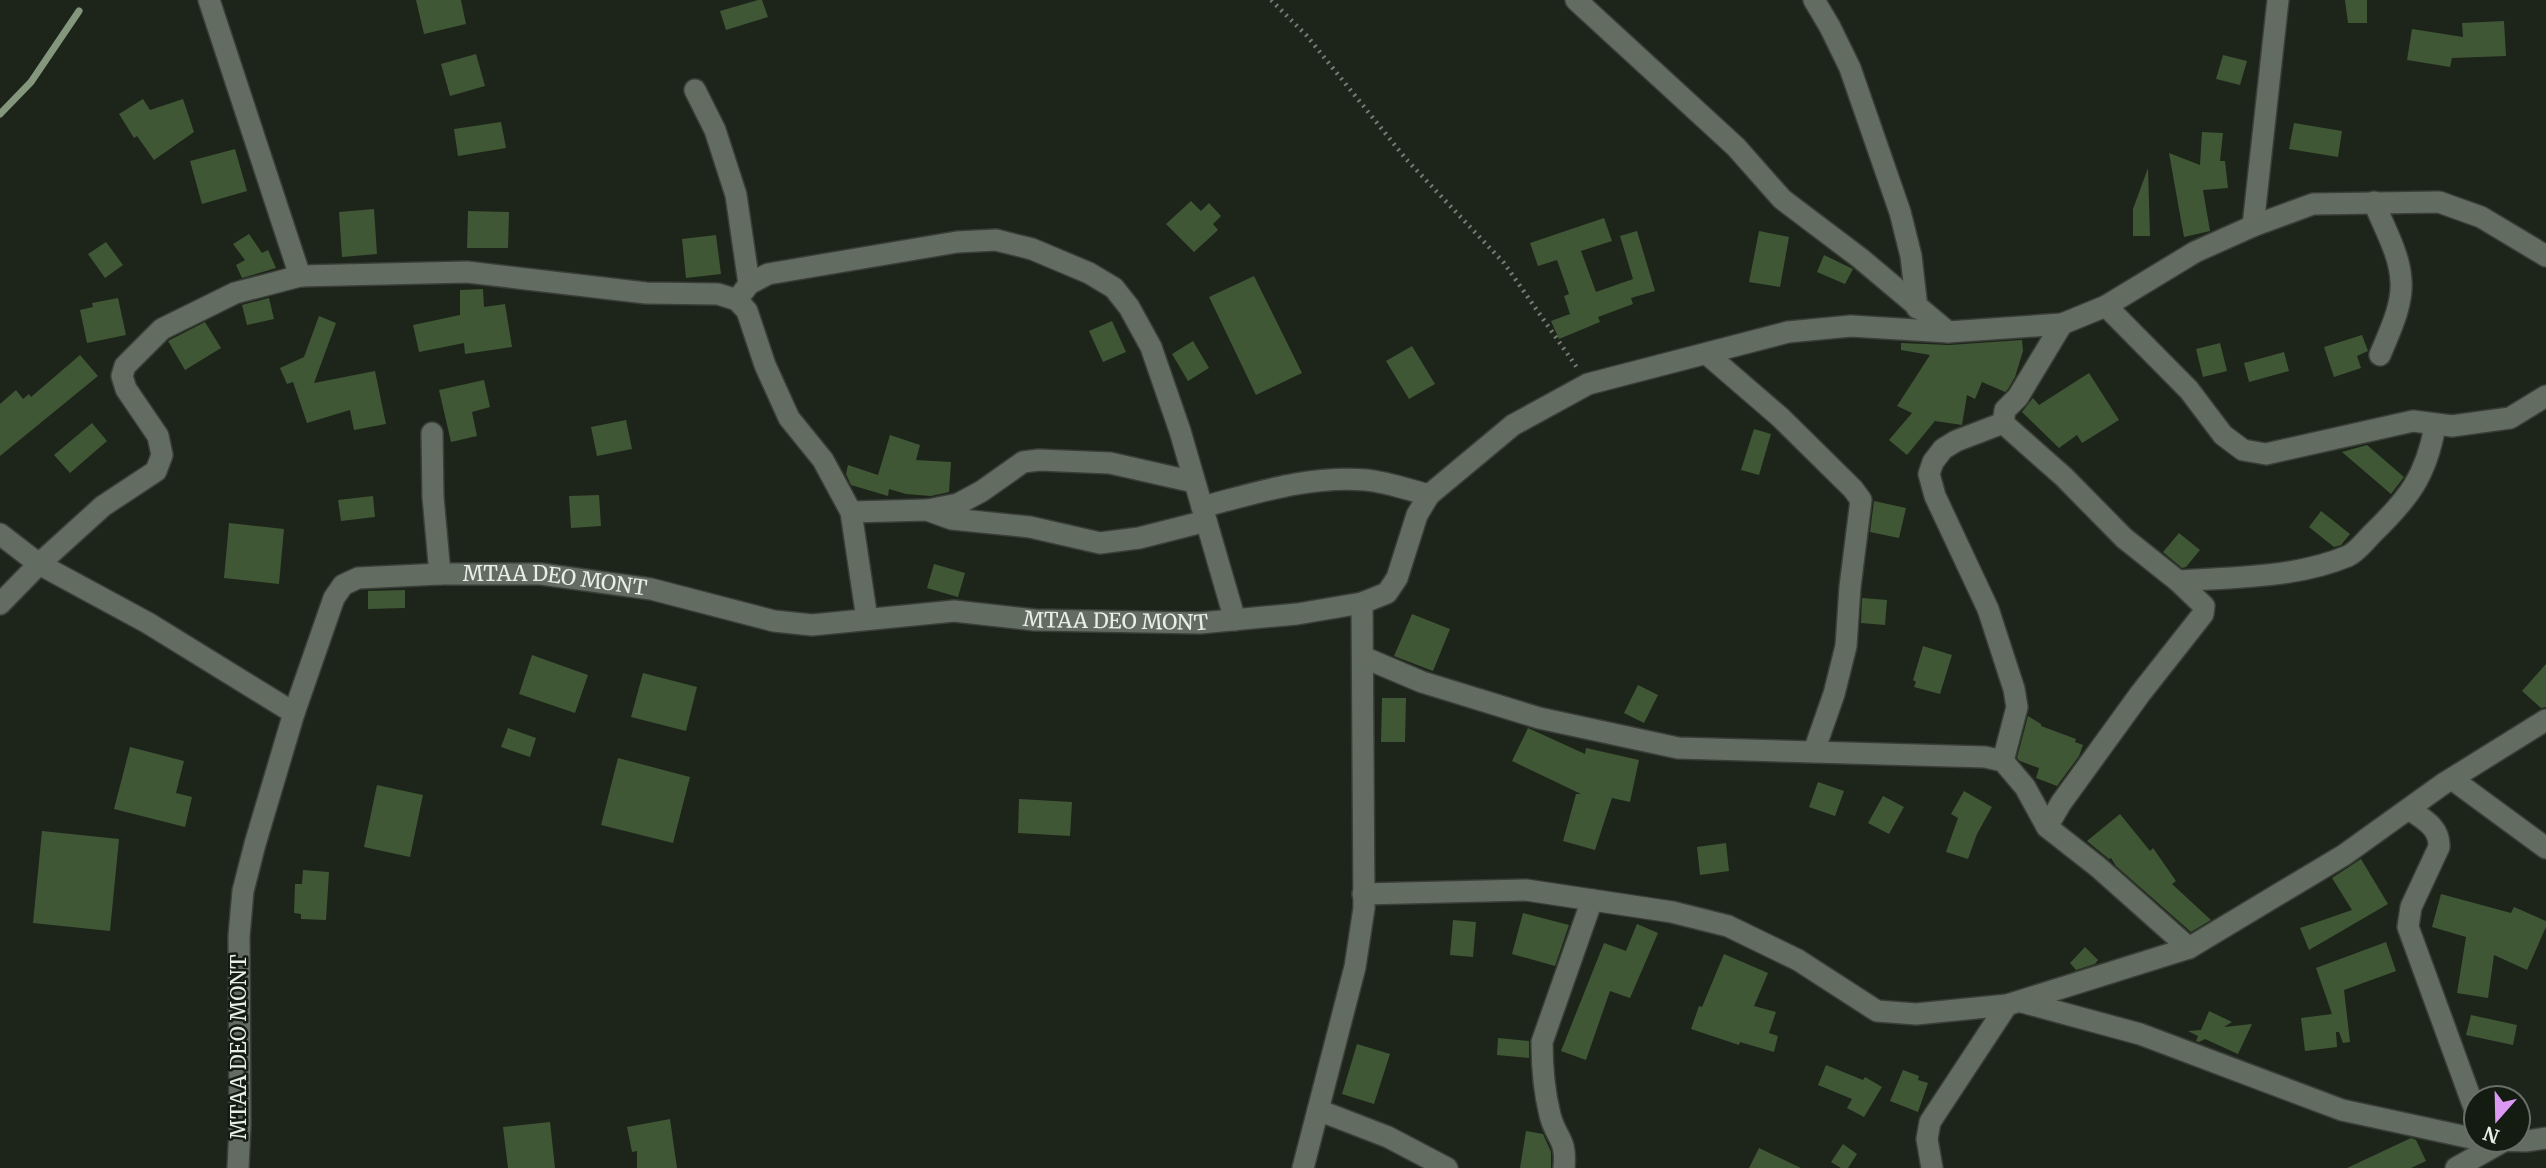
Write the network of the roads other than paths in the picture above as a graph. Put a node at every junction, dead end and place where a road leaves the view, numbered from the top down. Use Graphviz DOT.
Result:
graph roads {
  1 [pos="209,0"];
  2 [pos="1576,0"];
  3 [pos="1814,0"];
  4 [pos="2278,0"];
  5 [pos="695,90"];
  6 [pos="2374,202"];
  7 [pos="2253,226"];
  8 [pos="2546,256"];
  9 [pos="299,276"];
  10 [pos="743,292"];
  11 [pos="2106,306"];
  12 [pos="1917,308"];
  13 [pos="2063,324"];
  14 [pos="1948,331"];
  15 [pos="1707,354"];
  16 [pos="2380,355"];
  17 [pos="2546,396"];
  18 [pos="2003,423"];
  19 [pos="2435,426"];
  20 [pos="432,433"];
  21 [pos="1194,482"];
  22 [pos="1429,495"];
  23 [pos="927,510"];
  24 [pos="851,512"];
  25 [pos="1204,514"];
  26 [pos="0,534"];
  27 [pos="39,564"];
  28 [pos="440,574"];
  29 [pos="2178,581"];
  30 [pos="1363,603"];
  31 [pos="0,604"];
  32 [pos="867,619"];
  33 [pos="1235,620"];
  34 [pos="1363,657"];
  35 [pos="294,713"];
  36 [pos="2546,720"];
  37 [pos="1814,751"];
  38 [pos="2003,761"];
  39 [pos="2452,779"];
  40 [pos="2409,809"];
  41 [pos="2047,827"];
  42 [pos="2546,848"];
  43 [pos="1363,894"];
  44 [pos="1592,900"];
  45 [pos="2189,948"];
  46 [pos="2015,1003"];
  47 [pos="2466,1084"];
  48 [pos="1318,1110"];
  49 [pos="2462,1135"];
  50 [pos="2472,1154"];
  51 [pos="238,1168"];
  52 [pos="1303,1168"];
  53 [pos="1447,1168"];
  54 [pos="1564,1168"];
  55 [pos="1932,1168"];
  56 [pos="2456,1168"];
  1 -- 9 [label="street"];
  2 -- 12 [label="street"];
  3 -- 12 [label="street"];
  4 -- 7 [label="street"];
  5 -- 10 [label="street"];
  6 -- 7 [label="street"];
  6 -- 8 [label="street"];
  6 -- 16 [label="street"];
  7 -- 11 [label="street"];
  9 -- 10 [label="street"];
  9 -- 27 [label="street"];
  10 -- 21 [label="street"];
  10 -- 24 [label="street"];
  11 -- 13 [label="street"];
  11 -- 19 [label="street"];
  12 -- 14 [label="street"];
  13 -- 14 [label="street"];
  13 -- 18 [label="street"];
  14 -- 15 [label="street"];
  15 -- 22 [label="street"];
  15 -- 37 [label="street"];
  17 -- 19 [label="street"];
  18 -- 29 [label="street"];
  18 -- 38 [label="street"];
  19 -- 29 [label="street"];
  20 -- 28 [label="street"];
  21 -- 23 [label="street"];
  21 -- 25 [label="street"];
  22 -- 25 [label="street"];
  22 -- 30 [label="street"];
  23 -- 24 [label="street"];
  23 -- 25 [label="street"];
  24 -- 32 [label="street"];
  25 -- 33 [label="street"];
  26 -- 27 [label="street"];
  27 -- 31 [label="street"];
  27 -- 35 [label="street"];
  28 -- 32 [label="street, MTAA DEO MONT"];
  28 -- 35 [label="street, MTAA DEO MONT"];
  29 -- 41 [label="street"];
  30 -- 33 [label="street, MTAA DEO MONT"];
  30 -- 34 [label="street"];
  32 -- 33 [label="street, MTAA DEO MONT"];
  34 -- 37 [label="street"];
  34 -- 43 [label="street"];
  35 -- 51 [label="street, MTAA DEO MONT"];
  36 -- 39 [label="street"];
  37 -- 38 [label="street"];
  38 -- 41 [label="street"];
  39 -- 40 [label="street"];
  39 -- 42 [label="street"];
  40 -- 45 [label="street"];
  40 -- 47 [label="street"];
  41 -- 45 [label="street"];
  43 -- 44 [label="street"];
  43 -- 48 [label="street"];
  44 -- 46 [label="street"];
  44 -- 54 [label="street"];
  45 -- 46 [label="street"];
  46 -- 49 [label="street"];
  46 -- 55 [label="street"];
  48 -- 52 [label="street"];
  48 -- 53 [label="street"];
  50 -- 56 [label="street"];
}
